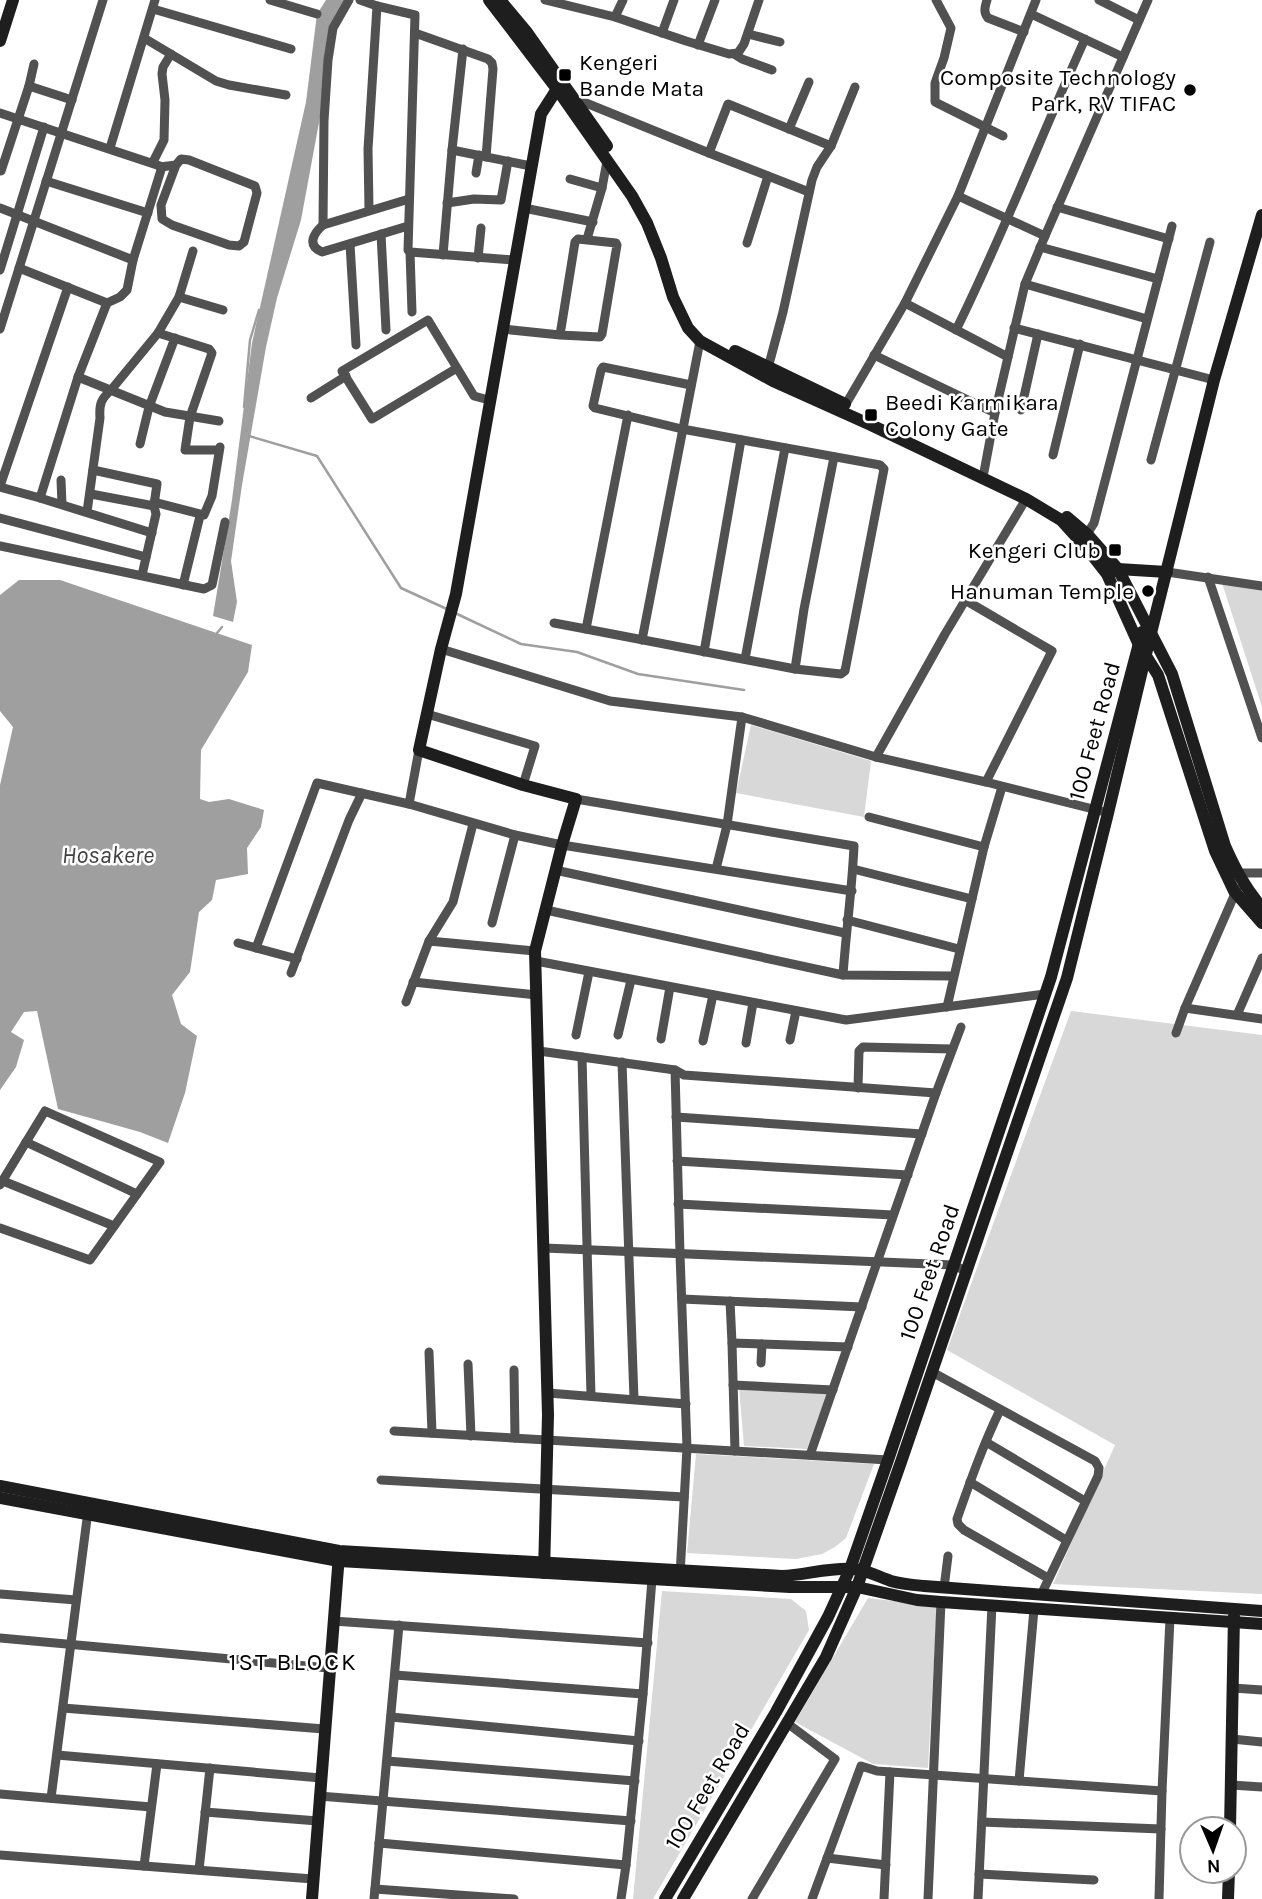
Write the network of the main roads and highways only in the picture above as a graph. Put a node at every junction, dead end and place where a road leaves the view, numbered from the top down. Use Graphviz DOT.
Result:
graph roads {
  1 [pos="13,0"];
  2 [pos="489,0"];
  3 [pos="500,0"];
  4 [pos="0,41"];
  5 [pos="556,89"];
  6 [pos="1262,215"];
  7 [pos="843,408"];
  8 [pos="1112,571"];
  9 [pos="1167,572"];
  10 [pos="1148,627"];
  11 [pos="1142,650"];
  12 [pos="1102,811"];
  13 [pos="1235,880"];
  14 [pos="1262,908"];
  15 [pos="1262,923"];
  16 [pos="0,1486"];
  17 [pos="0,1498"];
  18 [pos="88,1508"];
  19 [pos="339,1556"];
  20 [pos="544,1568"];
  21 [pos="849,1569"];
  22 [pos="863,1570"];
  23 [pos="680,1575"];
  24 [pos="857,1587"];
  25 [pos="841,1588"];
  26 [pos="1262,1611"];
  27 [pos="1234,1616"];
  28 [pos="1262,1624"];
  29 [pos="1230,1815"];
  30 [pos="312,1899"];
  31 [pos="665,1899"];
  32 [pos="682,1899"];
  1 -- 4 [label="main road"];
  2 -- 5 [label="main road"];
  3 -- 7 [label="main road"];
  5 -- 7 [label="main road"];
  5 -- 20 [label="main road"];
  6 -- 9 [label="main road, 100 Feet Road"];
  7 -- 8 [label="main road"];
  7 -- 8 [label="main road"];
  8 -- 9 [label="main road"];
  8 -- 10 [label="main road"];
  8 -- 11 [label="main road"];
  9 -- 10 [label="main road, 100 Feet Road"];
  10 -- 11 [label="main road, 100 Feet Road"];
  10 -- 13 [label="main road"];
  11 -- 12 [label="main road, 100 Feet Road"];
  11 -- 13 [label="main road"];
  12 -- 21 [label="main road, 100 Feet Road"];
  12 -- 22 [label="main road, 100 Feet Road"];
  13 -- 14 [label="main road"];
  13 -- 15 [label="main road"];
  16 -- 18 [label="main road"];
  17 -- 18 [label="main road"];
  18 -- 19 [label="main road"];
  19 -- 20 [label="main road"];
  19 -- 30 [label="main road"];
  20 -- 23 [label="main road"];
  20 -- 23 [label="main road"];
  21 -- 22 [label="main road"];
  21 -- 23 [label="main road"];
  21 -- 25 [label="main road, 100 Feet Road"];
  22 -- 24 [label="main road, 100 Feet Road"];
  22 -- 27 [label="main road"];
  23 -- 25 [label="main road"];
  24 -- 25 [label="main road"];
  24 -- 27 [label="main road"];
  24 -- 32 [label="main road, 100 Feet Road"];
  25 -- 31 [label="main road, 100 Feet Road"];
  26 -- 27 [label="main road"];
  27 -- 28 [label="main road"];
  27 -- 29 [label="main road"];
}
